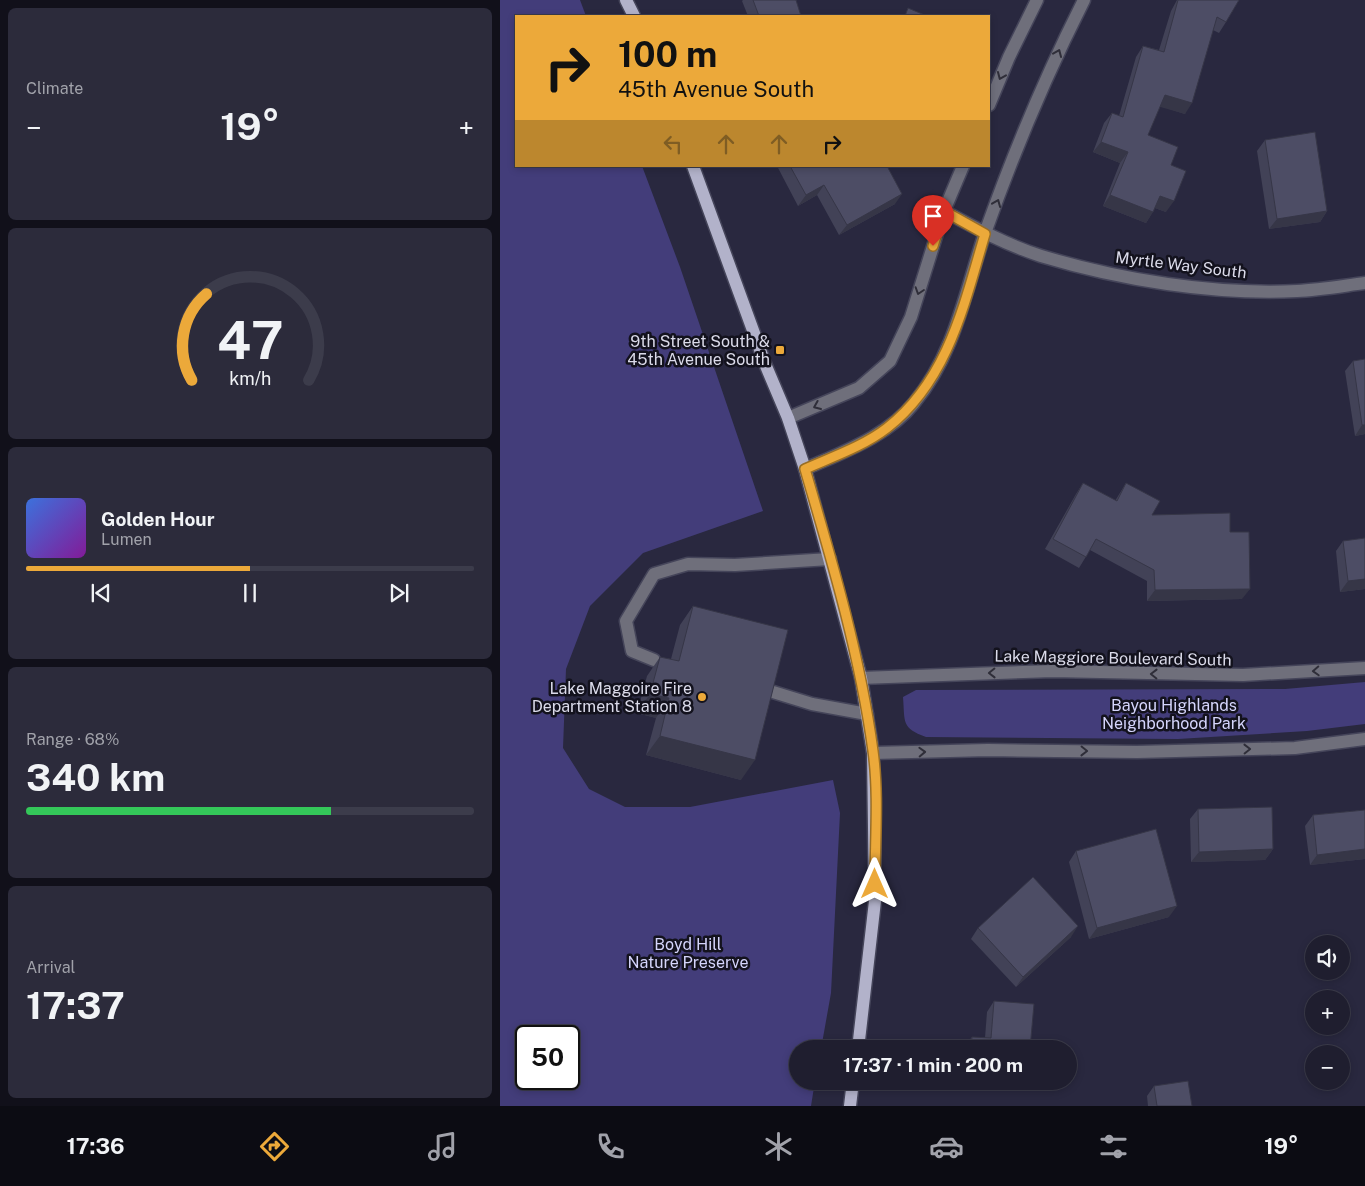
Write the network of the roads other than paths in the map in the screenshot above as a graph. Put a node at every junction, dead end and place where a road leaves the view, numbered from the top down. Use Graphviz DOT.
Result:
graph roads {
  1 [pos="626,0"];
  2 [pos="1037,0"];
  3 [pos="1084,0"];
  4 [pos="634,15"];
  5 [pos="990,103"];
  6 [pos="693,167"];
  7 [pos="963,167"];
  8 [pos="944,211"];
  9 [pos="985,234"];
  10 [pos="1365,283"];
  11 [pos="788,418"];
  12 [pos="805,469"];
  13 [pos="830,559"];
  14 [pos="654,660"];
  15 [pos="1365,668"];
  16 [pos="861,678"];
  17 [pos="773,692"];
  18 [pos="867,714"];
  19 [pos="1365,739"];
  20 [pos="873,753"];
  21 [pos="859,1040"];
  22 [pos="852,1090"];
  23 [pos="849,1106"];
  1 -- 4 [label="main road"];
  2 -- 5 [label="street, one-way"];
  9 -- 3 [label="street, one-way"];
  6 -- 11 [label="main road"];
  7 -- 8 [label="street"];
  8 -- 9 [label="street, Myrtle Way South"];
  8 -- 11 [label="street, one-way"];
  9 -- 10 [label="street, Myrtle Way South"];
  9 -- 12 [label="street"];
  11 -- 12 [label="main road"];
  12 -- 13 [label="main road"];
  13 -- 14 [label="street"];
  13 -- 16 [label="main road"];
  15 -- 16 [label="street, Lake Maggiore Boulevard South, one-way"];
  16 -- 18 [label="main road"];
  17 -- 18 [label="street"];
  18 -- 20 [label="main road"];
  20 -- 19 [label="street, one-way"];
  20 -- 21 [label="main road"];
  22 -- 23 [label="main road"];
}
